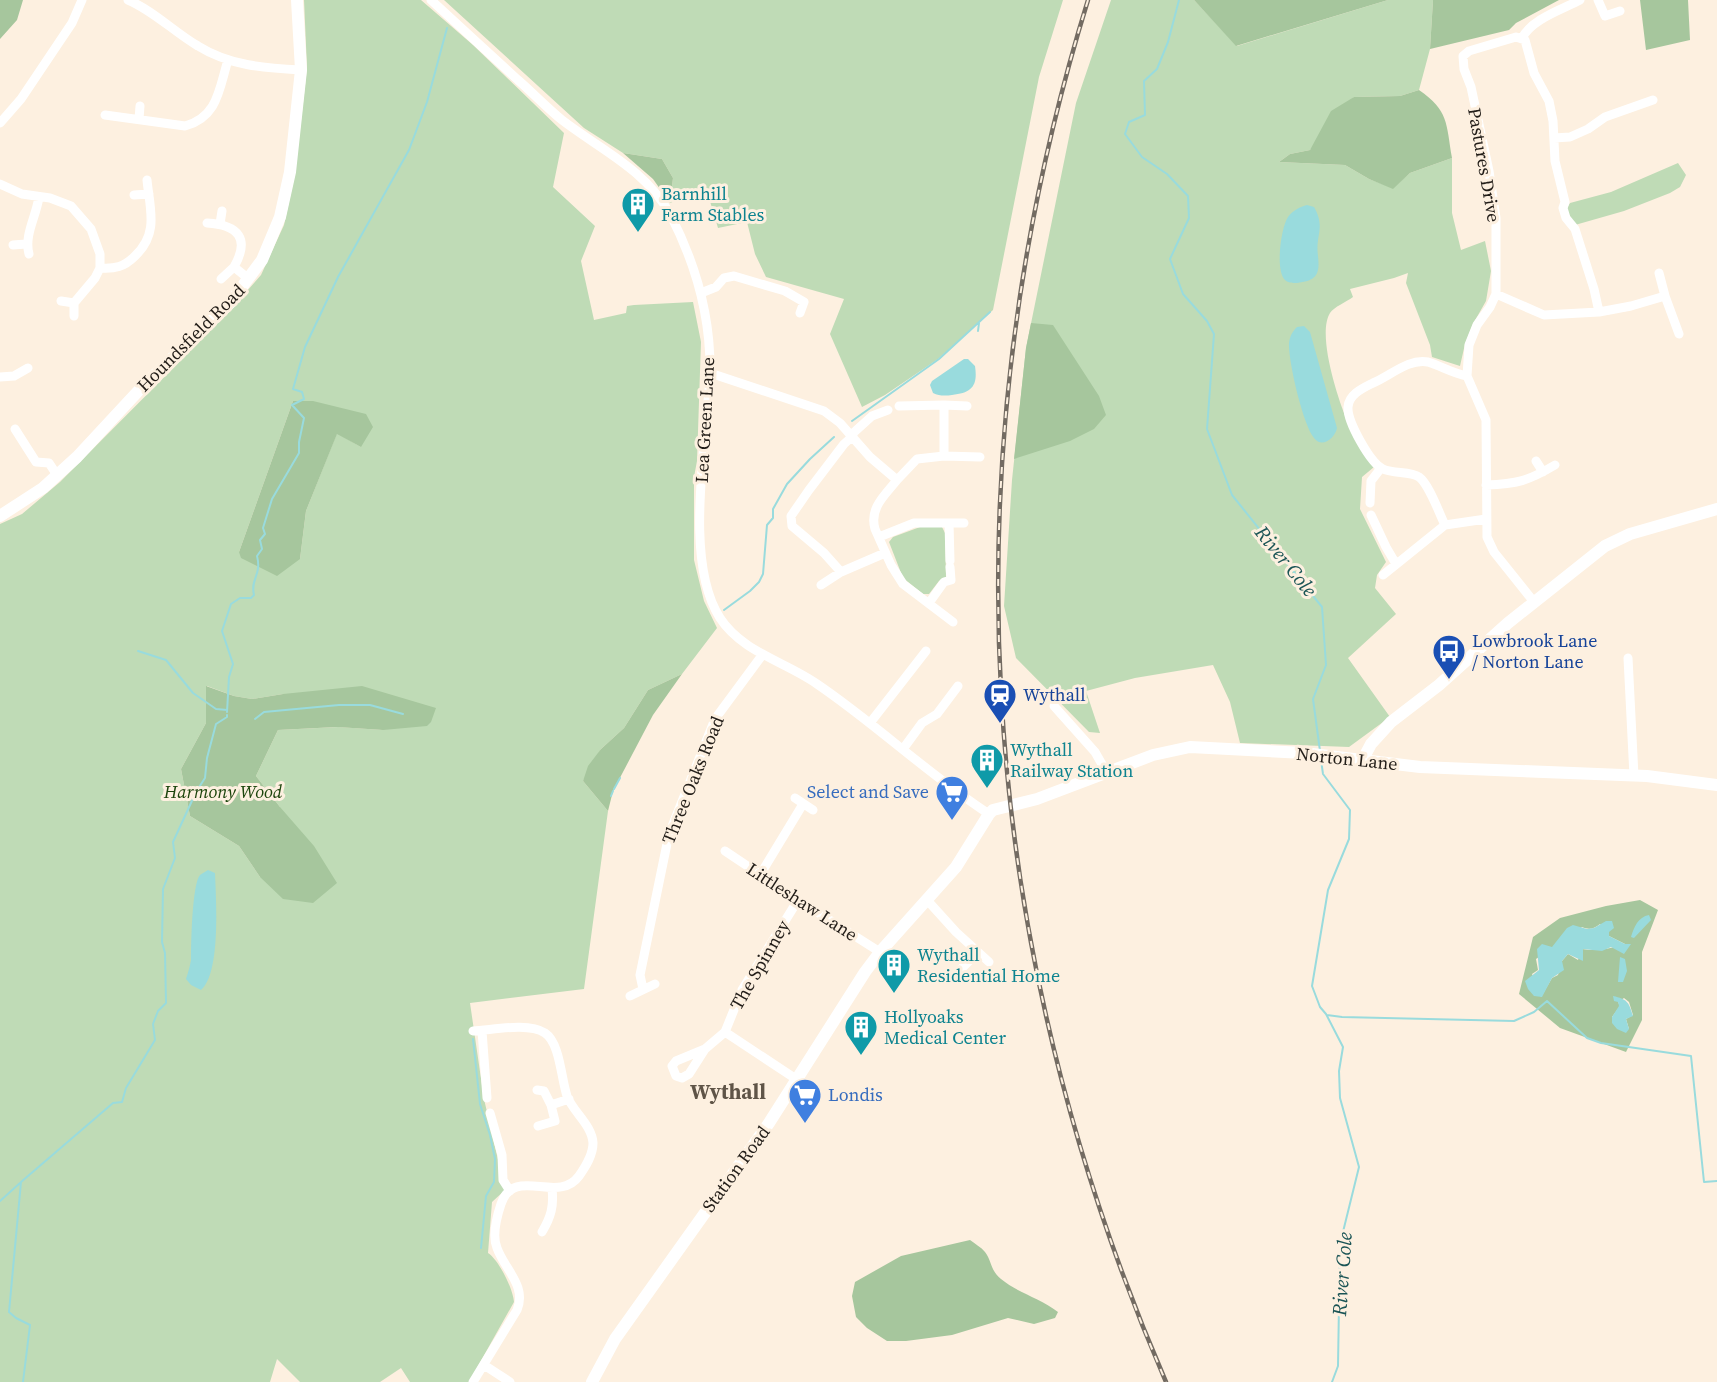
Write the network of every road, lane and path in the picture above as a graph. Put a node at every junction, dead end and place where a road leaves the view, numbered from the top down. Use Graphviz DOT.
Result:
graph roads {
  1 [pos="82,0"];
  2 [pos="128,0"];
  3 [pos="153,0"];
  4 [pos="297,0"];
  5 [pos="431,0"];
  6 [pos="1580,0"];
  7 [pos="1598,0"];
  8 [pos="148,10"];
  9 [pos="1620,11"];
  10 [pos="1522,38"];
  11 [pos="228,60"];
  12 [pos="301,70"];
  13 [pos="1653,100"];
  14 [pos="140,106"];
  15 [pos="105,115"];
  16 [pos="139,119"];
  17 [pos="0,123"];
  18 [pos="1554,138"];
  19 [pos="147,180"];
  20 [pos="0,184"];
  21 [pos="149,194"];
  22 [pos="134,195"];
  23 [pos="39,197"];
  24 [pos="222,211"];
  25 [pos="207,223"];
  26 [pos="220,224"];
  27 [pos="13,245"];
  28 [pos="234,267"];
  29 [pos="100,268"];
  30 [pos="1659,273"];
  31 [pos="221,279"];
  32 [pos="249,279"];
  33 [pos="701,293"];
  34 [pos="1496,294"];
  35 [pos="1665,296"];
  36 [pos="61,301"];
  37 [pos="74,303"];
  38 [pos="1599,312"];
  39 [pos="800,313"];
  40 [pos="74,316"];
  41 [pos="1679,334"];
  42 [pos="28,369"];
  43 [pos="710,373"];
  44 [pos="1467,376"];
  45 [pos="2,377"];
  46 [pos="6,388"];
  47 [pos="944,405"];
  48 [pos="899,406"];
  49 [pos="967,406"];
  50 [pos="888,410"];
  51 [pos="15,429"];
  52 [pos="852,436"];
  53 [pos="944,456"];
  54 [pos="980,457"];
  55 [pos="1536,461"];
  56 [pos="1555,465"];
  57 [pos="1381,468"];
  58 [pos="1543,472"];
  59 [pos="57,475"];
  60 [pos="897,480"];
  61 [pos="1486,486"];
  62 [pos="1370,503"];
  63 [pos="1717,509"];
  64 [pos="1371,515"];
  65 [pos="0,516"];
  66 [pos="1486,519"];
  67 [pos="949,523"];
  68 [pos="964,523"];
  69 [pos="1445,525"];
  70 [pos="879,537"];
  71 [pos="885,553"];
  72 [pos="1396,564"];
  73 [pos="841,572"];
  74 [pos="1383,575"];
  75 [pos="821,585"];
  76 [pos="1534,602"];
  77 [pos="929,603"];
  78 [pos="952,622"];
  79 [pos="926,651"];
  80 [pos="763,654"];
  81 [pos="1628,658"];
  82 [pos="958,686"];
  83 [pos="1054,706"];
  84 [pos="870,723"];
  85 [pos="903,749"];
  86 [pos="1364,759"];
  87 [pos="1107,773"];
  88 [pos="1634,776"];
  89 [pos="1717,785"];
  90 [pos="795,798"];
  91 [pos="803,804"];
  92 [pos="813,810"];
  93 [pos="989,814"];
  94 [pos="725,851"];
  95 [pos="760,875"];
  96 [pos="798,900"];
  97 [pos="927,900"];
  98 [pos="880,952"];
  99 [pos="978,952"];
  100 [pos="989,963"];
  101 [pos="958,972"];
  102 [pos="655,984"];
  103 [pos="643,989"];
  104 [pos="630,996"];
  105 [pos="725,1032"];
  106 [pos="705,1048"];
  107 [pos="796,1079"];
  108 [pos="537,1090"];
  109 [pos="487,1098"];
  110 [pos="569,1099"];
  111 [pos="551,1105"];
  112 [pos="490,1113"];
  113 [pos="538,1126"];
  114 [pos="552,1189"];
  115 [pos="510,1191"];
  116 [pos="542,1232"];
  117 [pos="484,1365"];
  118 [pos="473,1382"];
  119 [pos="510,1382"];
  120 [pos="592,1382"];
  1 -- 17 [label="street"];
  2 -- 8 [label="street"];
  3 -- 8 [label="street"];
  4 -- 12 [label="street, Houndsfield Road"];
  5 -- 33 [label="street, Lea Green Lane"];
  6 -- 10 [label="street"];
  7 -- 9 [label="street"];
  8 -- 11 [label="street"];
  10 -- 18 [label="street"];
  10 -- 34 [label="street, Pastures Drive"];
  11 -- 12 [label="street"];
  11 -- 16 [label="street"];
  12 -- 32 [label="street, Houndsfield Road"];
  13 -- 18 [label="street"];
  14 -- 16 [label="street"];
  15 -- 16 [label="street"];
  18 -- 38 [label="street"];
  19 -- 21 [label="street"];
  20 -- 23 [label="street"];
  21 -- 22 [label="street"];
  21 -- 29 [label="street"];
  23 -- 27 [label="street"];
  23 -- 29 [label="street"];
  24 -- 26 [label="street"];
  25 -- 26 [label="street"];
  26 -- 28 [label="street"];
  28 -- 31 [label="street"];
  28 -- 32 [label="street"];
  29 -- 37 [label="street"];
  30 -- 35 [label="street"];
  32 -- 59 [label="street, Houndsfield Road"];
  33 -- 39 [label="street"];
  33 -- 43 [label="street, Lea Green Lane"];
  34 -- 38 [label="street"];
  34 -- 44 [label="street"];
  35 -- 38 [label="street"];
  35 -- 41 [label="street"];
  36 -- 37 [label="street"];
  37 -- 40 [label="street"];
  42 -- 45 [label="street"];
  43 -- 52 [label="street"];
  43 -- 80 [label="street, Lea Green Lane"];
  44 -- 57 [label="street"];
  44 -- 61 [label="street"];
  45 -- 46 [label="street"];
  47 -- 48 [label="street"];
  47 -- 49 [label="street"];
  47 -- 53 [label="street"];
  50 -- 52 [label="street"];
  51 -- 59 [label="street"];
  52 -- 60 [label="street"];
  52 -- 73 [label="street"];
  53 -- 54 [label="street"];
  53 -- 60 [label="street"];
  55 -- 58 [label="street"];
  56 -- 58 [label="street"];
  57 -- 62 [label="street"];
  57 -- 69 [label="street"];
  58 -- 61 [label="street"];
  59 -- 65 [label="street, Houndsfield Road"];
  60 -- 70 [label="street"];
  61 -- 66 [label="street"];
  63 -- 76 [label="street"];
  64 -- 72 [label="street"];
  66 -- 69 [label="street"];
  66 -- 76 [label="street"];
  67 -- 68 [label="street"];
  67 -- 70 [label="street"];
  67 -- 77 [label="street"];
  69 -- 72 [label="street"];
  70 -- 71 [label="street"];
  71 -- 73 [label="street"];
  71 -- 77 [label="street"];
  72 -- 74 [label="street"];
  73 -- 75 [label="street"];
  76 -- 86 [label="street"];
  77 -- 78 [label="street"];
  79 -- 84 [label="street"];
  80 -- 84 [label="street, Lea Green Lane"];
  80 -- 103 [label="street, Three Oaks Road"];
  81 -- 88 [label="street"];
  82 -- 85 [label="street"];
  83 -- 87 [label="street"];
  84 -- 85 [label="street, Lea Green Lane"];
  85 -- 93 [label="street, Lea Green Lane"];
  86 -- 87 [label="street, Norton Lane"];
  86 -- 88 [label="street, Norton Lane"];
  87 -- 93 [label="street, Norton Lane"];
  88 -- 89 [label="street, Norton Lane"];
  90 -- 91 [label="street"];
  91 -- 92 [label="street"];
  91 -- 95 [label="street"];
  93 -- 97 [label="street, Station Road"];
  94 -- 95 [label="street, Littleshaw Lane"];
  95 -- 96 [label="street, Littleshaw Lane"];
  96 -- 98 [label="street, Littleshaw Lane"];
  96 -- 105 [label="street, The Spinney"];
  97 -- 98 [label="street, Station Road"];
  97 -- 99 [label="street"];
  98 -- 107 [label="street, Station Road"];
  99 -- 100 [label="street"];
  99 -- 101 [label="street"];
  102 -- 103 [label="street"];
  103 -- 104 [label="street"];
  105 -- 106 [label="street, The Spinney"];
  105 -- 107 [label="street, The Spinney"];
  107 -- 120 [label="street, Station Road"];
  108 -- 111 [label="street"];
  109 -- 110 [label="street"];
  110 -- 111 [label="street"];
  110 -- 114 [label="street"];
  111 -- 113 [label="street"];
  112 -- 115 [label="street"];
  114 -- 115 [label="street"];
  114 -- 116 [label="street"];
  115 -- 117 [label="street"];
  117 -- 118 [label="street"];
  117 -- 119 [label="street"];
}
